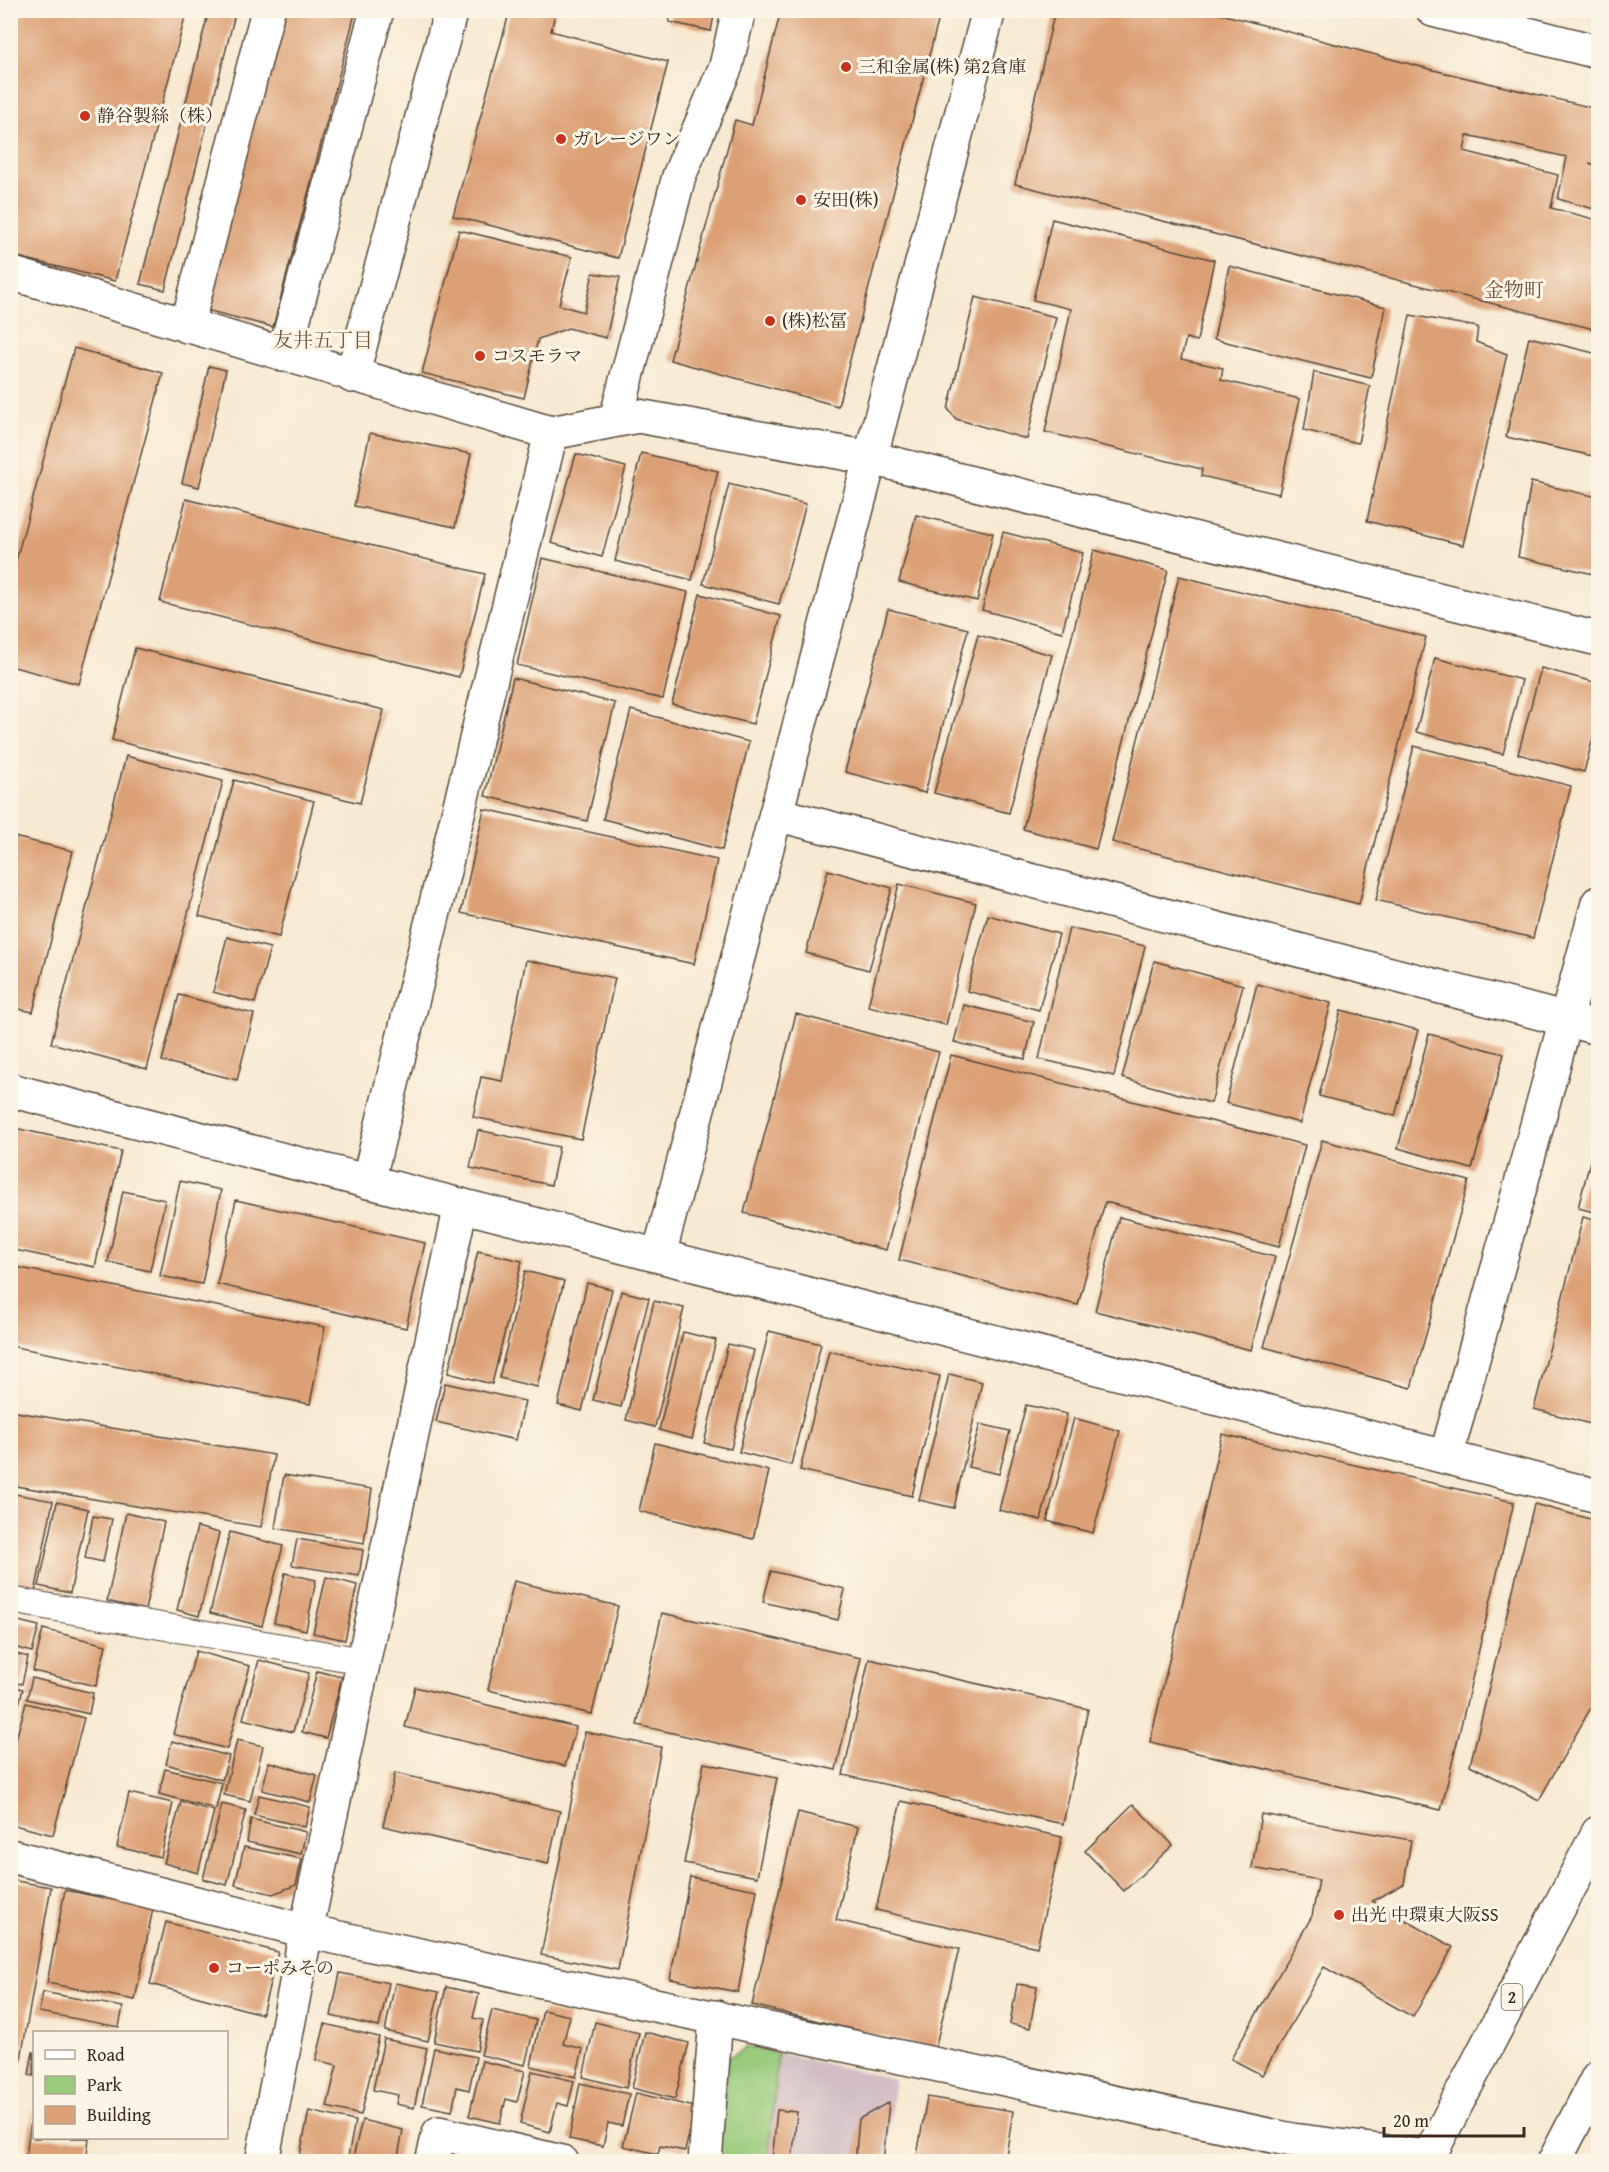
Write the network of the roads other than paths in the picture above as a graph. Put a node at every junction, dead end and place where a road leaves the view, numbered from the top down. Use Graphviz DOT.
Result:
graph roads {
  1 [pos="268,10"];
  2 [pos="377,10"];
  3 [pos="451,10"];
  4 [pos="739,10"];
  5 [pos="989,10"];
  6 [pos="1433,10"];
  7 [pos="1599,52"];
  8 [pos="10,273"];
  9 [pos="187,326"];
  10 [pos="284,356"];
  11 [pos="352,376"];
  12 [pos="616,420"];
  13 [pos="551,433"];
  14 [pos="871,458"];
  15 [pos="1599,639"];
  16 [pos="776,814"];
  17 [pos="1599,903"];
  18 [pos="1566,1020"];
  19 [pos="1599,1028"];
  20 [pos="10,1090"];
  21 [pos="368,1182"];
  22 [pos="461,1205"];
  23 [pos="659,1255"];
  24 [pos="1446,1458"];
  25 [pos="1599,1496"];
  26 [pos="10,1600"];
  27 [pos="363,1661"];
  28 [pos="1599,1833"];
  29 [pos="10,1856"];
  30 [pos="306,1931"];
  31 [pos="716,2017"];
  32 [pos="1599,2076"];
  33 [pos="1428,2159"];
  34 [pos="262,2162"];
  35 [pos="432,2162"];
  36 [pos="561,2162"];
  37 [pos="705,2162"];
  38 [pos="1554,2162"];
  1 -- 9 [label="street"];
  2 -- 10 [label="street"];
  3 -- 11 [label="street"];
  4 -- 12 [label="street"];
  5 -- 14 [label="street"];
  6 -- 7 [label="street"];
  8 -- 9 [label="street"];
  9 -- 10 [label="street"];
  10 -- 11 [label="street"];
  11 -- 13 [label="street"];
  12 -- 13 [label="street"];
  12 -- 14 [label="street"];
  13 -- 21 [label="street"];
  14 -- 15 [label="street"];
  14 -- 16 [label="street"];
  16 -- 18 [label="street"];
  16 -- 23 [label="street"];
  17 -- 18 [label="street"];
  18 -- 19 [label="street"];
  18 -- 24 [label="street"];
  20 -- 21 [label="street"];
  21 -- 22 [label="street"];
  22 -- 23 [label="street"];
  22 -- 27 [label="street"];
  23 -- 24 [label="street"];
  24 -- 25 [label="street"];
  26 -- 27 [label="lane"];
  27 -- 30 [label="street"];
  28 -- 33 [label="street, 2"];
  29 -- 30 [label="street"];
  30 -- 31 [label="street"];
  30 -- 34 [label="street"];
  31 -- 33 [label="street"];
  31 -- 37 [label="street"];
  32 -- 38 [label="street"];
  35 -- 36 [label="street"];
}
